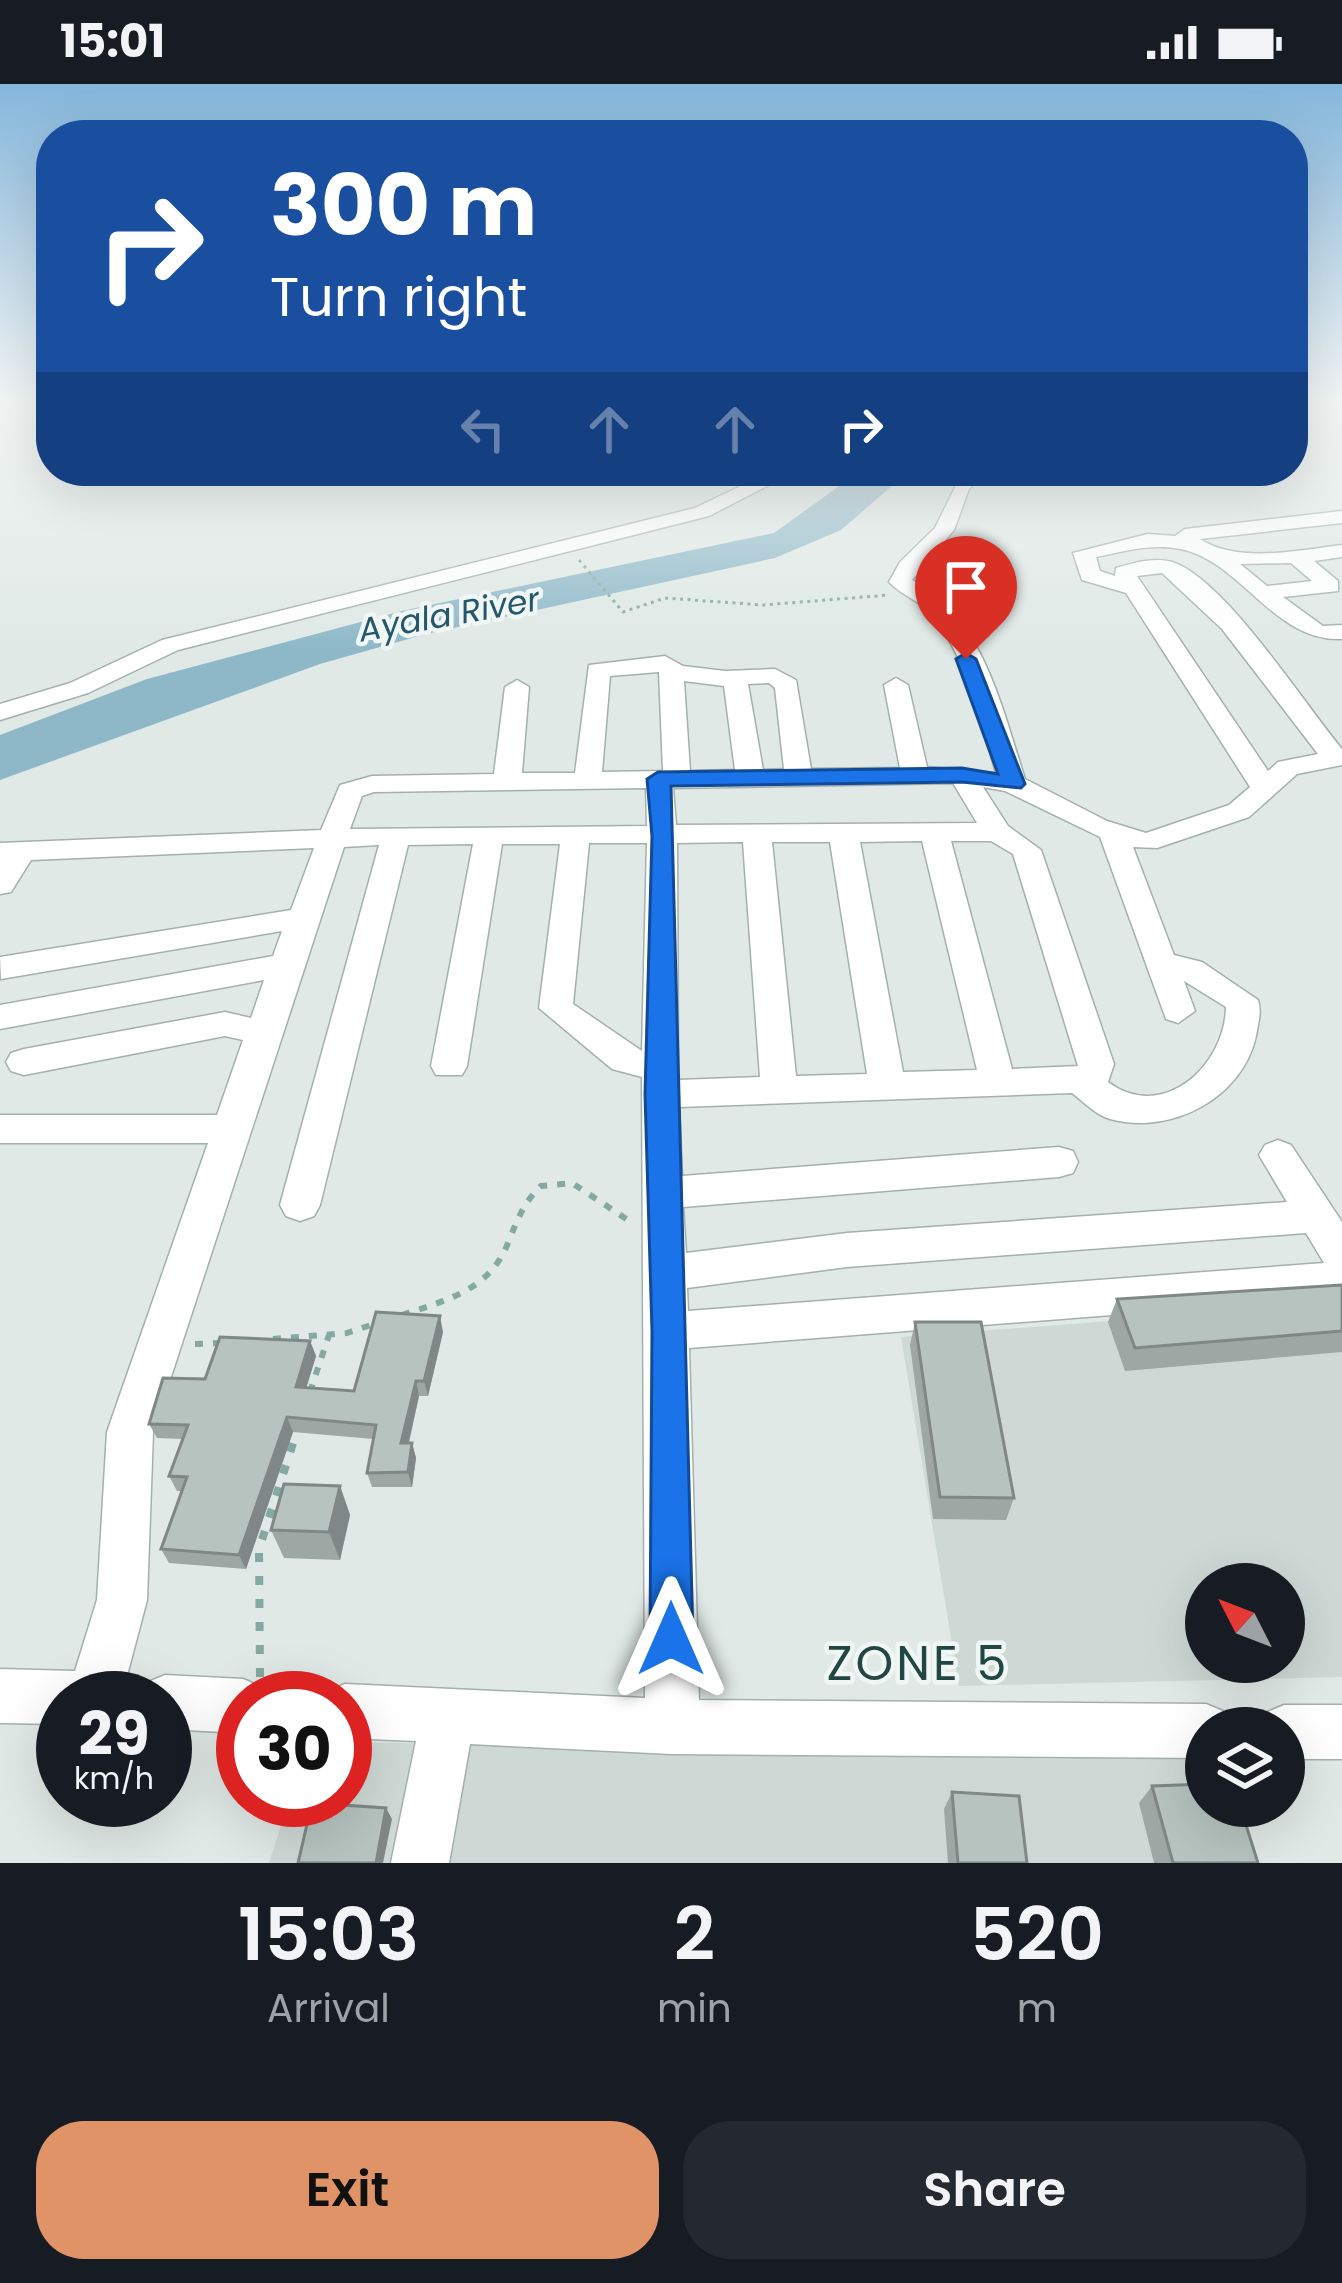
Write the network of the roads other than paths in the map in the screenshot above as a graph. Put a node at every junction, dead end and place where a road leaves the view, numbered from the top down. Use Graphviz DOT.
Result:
graph roads {
  1 [pos="764,486"];
  2 [pos="960,486"];
  3 [pos="1342,517"];
  4 [pos="1188,543"];
  5 [pos="1342,551"];
  6 [pos="1296,556"];
  7 [pos="1218,557"];
  8 [pos="1128,587"];
  9 [pos="1262,592"];
  10 [pos="1342,632"];
  11 [pos="671,672"];
  12 [pos="732,677"];
  13 [pos="896,685"];
  14 [pos="517,687"];
  15 [pos="0,712"];
  16 [pos="1338,757"];
  17 [pos="962,775"];
  18 [pos="750,776"];
  19 [pos="798,776"];
  20 [pos="915,776"];
  21 [pos="668,779"];
  22 [pos="588,781"];
  23 [pos="507,783"];
  24 [pos="1013,784"];
  25 [pos="1265,788"];
  26 [pos="997,832"];
  27 [pos="1114,835"];
  28 [pos="396,836"];
  29 [pos="664,836"];
  30 [pos="844,836"];
  31 [pos="935,836"];
  32 [pos="489,837"];
  33 [pos="574,837"];
  34 [pos="331,838"];
  35 [pos="757,838"];
  36 [pos="10,853"];
  37 [pos="0,885"];
  38 [pos="302,918"];
  39 [pos="1159,963"];
  40 [pos="286,965"];
  41 [pos="1,968"];
  42 [pos="1178,1012"];
  43 [pos="0,1017"];
  44 [pos="262,1033"];
  45 [pos="24,1063"];
  46 [pos="448,1066"];
  47 [pos="660,1081"];
  48 [pos="1083,1082"];
  49 [pos="998,1083"];
  50 [pos="887,1084"];
  51 [pos="778,1086"];
  52 [pos="0,1129"];
  53 [pos="230,1130"];
  54 [pos="1278,1155"];
  55 [pos="1059,1162"];
  56 [pos="666,1193"];
  57 [pos="300,1205"];
  58 [pos="1317,1216"];
  59 [pos="1342,1256"];
  60 [pos="667,1259"];
  61 [pos="1342,1279"];
  62 [pos="670,1331"];
  63 [pos="102,1671"];
  64 [pos="0,1696"];
  65 [pos="36,1696"];
  66 [pos="372,1712"];
  67 [pos="448,1716"];
  68 [pos="672,1726"];
  69 [pos="1185,1731"];
  70 [pos="1305,1732"];
  71 [pos="1342,1732"];
  72 [pos="420,1863"];
  1 -- 15 [label="street"];
  2 -- 24 [label="street"];
  3 -- 4 [label="street"];
  4 -- 7 [label="street"];
  4 -- 8 [label="street"];
  5 -- 6 [label="street"];
  6 -- 7 [label="street"];
  6 -- 9 [label="street"];
  7 -- 9 [label="street"];
  8 -- 16 [label="street"];
  8 -- 25 [label="street"];
  9 -- 10 [label="street"];
  11 -- 12 [label="street"];
  11 -- 21 [label="street"];
  11 -- 22 [label="street"];
  12 -- 18 [label="street"];
  12 -- 19 [label="street"];
  13 -- 20 [label="street"];
  14 -- 23 [label="street"];
  16 -- 25 [label="street"];
  17 -- 20 [label="street"];
  17 -- 24 [label="street"];
  17 -- 26 [label="street"];
  18 -- 19 [label="street"];
  18 -- 21 [label="street"];
  19 -- 20 [label="street"];
  21 -- 22 [label="street"];
  21 -- 29 [label="street"];
  22 -- 23 [label="street"];
  23 -- 34 [label="street"];
  24 -- 27 [label="street"];
  25 -- 27 [label="street"];
  26 -- 31 [label="street"];
  26 -- 48 [label="street"];
  27 -- 39 [label="street"];
  28 -- 32 [label="street"];
  28 -- 34 [label="street"];
  28 -- 57 [label="street"];
  29 -- 33 [label="street"];
  29 -- 35 [label="street"];
  29 -- 47 [label="street"];
  30 -- 31 [label="street"];
  30 -- 35 [label="street"];
  30 -- 50 [label="street"];
  31 -- 49 [label="street"];
  32 -- 33 [label="street"];
  32 -- 46 [label="street"];
  33 -- 47 [label="street"];
  34 -- 36 [label="street"];
  34 -- 38 [label="street"];
  35 -- 51 [label="street"];
  36 -- 37 [label="street"];
  38 -- 40 [label="street"];
  38 -- 41 [label="street"];
  39 -- 42 [label="street"];
  39 -- 48 [label="street"];
  40 -- 43 [label="street"];
  40 -- 44 [label="street"];
  44 -- 45 [label="street"];
  44 -- 53 [label="street"];
  47 -- 51 [label="street"];
  47 -- 56 [label="street"];
  48 -- 49 [label="street"];
  49 -- 50 [label="street"];
  50 -- 51 [label="street"];
  52 -- 53 [label="street"];
  53 -- 63 [label="street"];
  54 -- 58 [label="street"];
  55 -- 56 [label="street"];
  56 -- 60 [label="street"];
  58 -- 59 [label="street"];
  58 -- 60 [label="street"];
  60 -- 62 [label="street"];
  61 -- 62 [label="street"];
  62 -- 68 [label="street"];
  64 -- 65 [label="street"];
  66 -- 67 [label="street"];
  67 -- 68 [label="street"];
  67 -- 72 [label="street"];
  68 -- 69 [label="street"];
  70 -- 71 [label="street"];
}
